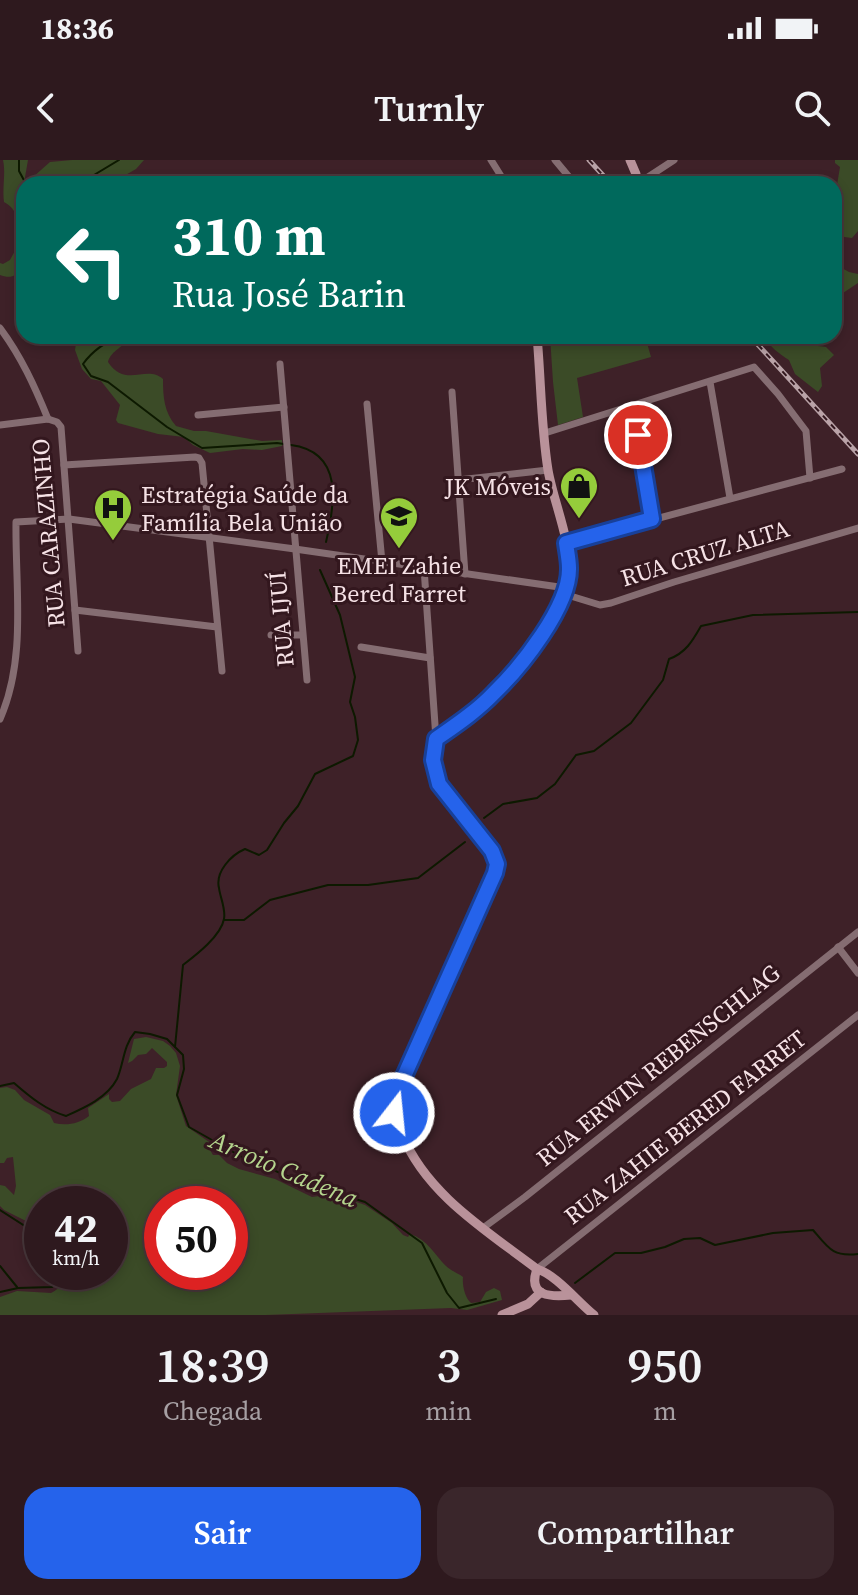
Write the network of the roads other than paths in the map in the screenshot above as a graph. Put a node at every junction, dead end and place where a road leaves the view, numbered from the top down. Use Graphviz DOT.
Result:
graph roads {
  1 [pos="555,160"];
  2 [pos="674,160"];
  3 [pos="568,176"];
  4 [pos="650,176"];
  5 [pos="0,328"];
  6 [pos="538,344"];
  7 [pos="280,364"];
  8 [pos="710,382"];
  9 [pos="452,392"];
  10 [pos="367,404"];
  11 [pos="284,407"];
  12 [pos="633,407"];
  13 [pos="198,415"];
  14 [pos="48,419"];
  15 [pos="0,425"];
  16 [pos="545,433"];
  17 [pos="64,465"];
  18 [pos="842,469"];
  19 [pos="548,470"];
  20 [pos="810,478"];
  21 [pos="458,480"];
  22 [pos="730,498"];
  23 [pos="69,519"];
  24 [pos="652,519"];
  25 [pos="858,528"];
  26 [pos="209,537"];
  27 [pos="566,543"];
  28 [pos="295,549"];
  29 [pos="382,562"];
  30 [pos="424,568"];
  31 [pos="465,574"];
  32 [pos="565,591"];
  33 [pos="75,610"];
  34 [pos="217,627"];
  35 [pos="271,635"];
  36 [pos="302,635"];
  37 [pos="361,647"];
  38 [pos="78,651"];
  39 [pos="430,658"];
  40 [pos="222,671"];
  41 [pos="307,680"];
  42 [pos="0,719"];
  43 [pos="436,739"];
  44 [pos="858,932"];
  45 [pos="838,947"];
  46 [pos="858,973"];
  47 [pos="858,1015"];
  48 [pos="483,1228"];
  49 [pos="537,1269"];
  50 [pos="541,1292"];
  51 [pos="571,1295"];
  52 [pos="502,1315"];
  53 [pos="594,1315"];
  1 -- 3 [label="street"];
  2 -- 4 [label="street"];
  5 -- 14 [label="street"];
  6 -- 16 [label="main road"];
  7 -- 11 [label="street, RUA IJUÍ"];
  8 -- 12 [label="street"];
  8 -- 20 [label="street"];
  8 -- 22 [label="street"];
  9 -- 21 [label="street"];
  10 -- 29 [label="street"];
  11 -- 13 [label="street"];
  11 -- 28 [label="street, RUA IJUÍ"];
  12 -- 16 [label="street"];
  12 -- 24 [label="street"];
  14 -- 15 [label="street, RUA CARAZINHO"];
  14 -- 17 [label="street, RUA CARAZINHO"];
  16 -- 19 [label="main road"];
  17 -- 23 [label="street, RUA CARAZINHO"];
  17 -- 26 [label="street"];
  18 -- 20 [label="street"];
  19 -- 21 [label="street"];
  19 -- 27 [label="main road"];
  20 -- 22 [label="street"];
  21 -- 31 [label="street"];
  22 -- 24 [label="street"];
  23 -- 26 [label="street, RUA CRUZ ALTA"];
  23 -- 33 [label="street, RUA CARAZINHO"];
  23 -- 42 [label="street, RUA CRUZ ALTA"];
  24 -- 27 [label="street"];
  25 -- 32 [label="street, RUA CRUZ ALTA"];
  26 -- 28 [label="street, RUA CRUZ ALTA"];
  26 -- 34 [label="street"];
  27 -- 32 [label="main road"];
  28 -- 29 [label="street, RUA CRUZ ALTA"];
  28 -- 36 [label="street, RUA IJUÍ"];
  29 -- 30 [label="street, RUA CRUZ ALTA"];
  30 -- 31 [label="street, RUA CRUZ ALTA"];
  30 -- 39 [label="street"];
  31 -- 32 [label="street, RUA CRUZ ALTA"];
  32 -- 43 [label="main road"];
  33 -- 34 [label="street"];
  33 -- 38 [label="street, RUA CARAZINHO"];
  34 -- 40 [label="street"];
  35 -- 36 [label="street"];
  36 -- 41 [label="street, RUA IJUÍ"];
  37 -- 39 [label="street"];
  39 -- 43 [label="street"];
  43 -- 48 [label="main road"];
  44 -- 45 [label="street, RUA ERWIN REBENSCHLAG"];
  45 -- 46 [label="street"];
  45 -- 48 [label="street, RUA ERWIN REBENSCHLAG"];
  47 -- 49 [label="street, RUA ZAHIE BERED FARRET"];
  48 -- 49 [label="main road"];
  49 -- 50 [label="main road"];
  49 -- 51 [label="main road"];
  50 -- 51 [label="main road"];
  50 -- 52 [label="main road"];
  51 -- 53 [label="main road"];
}
